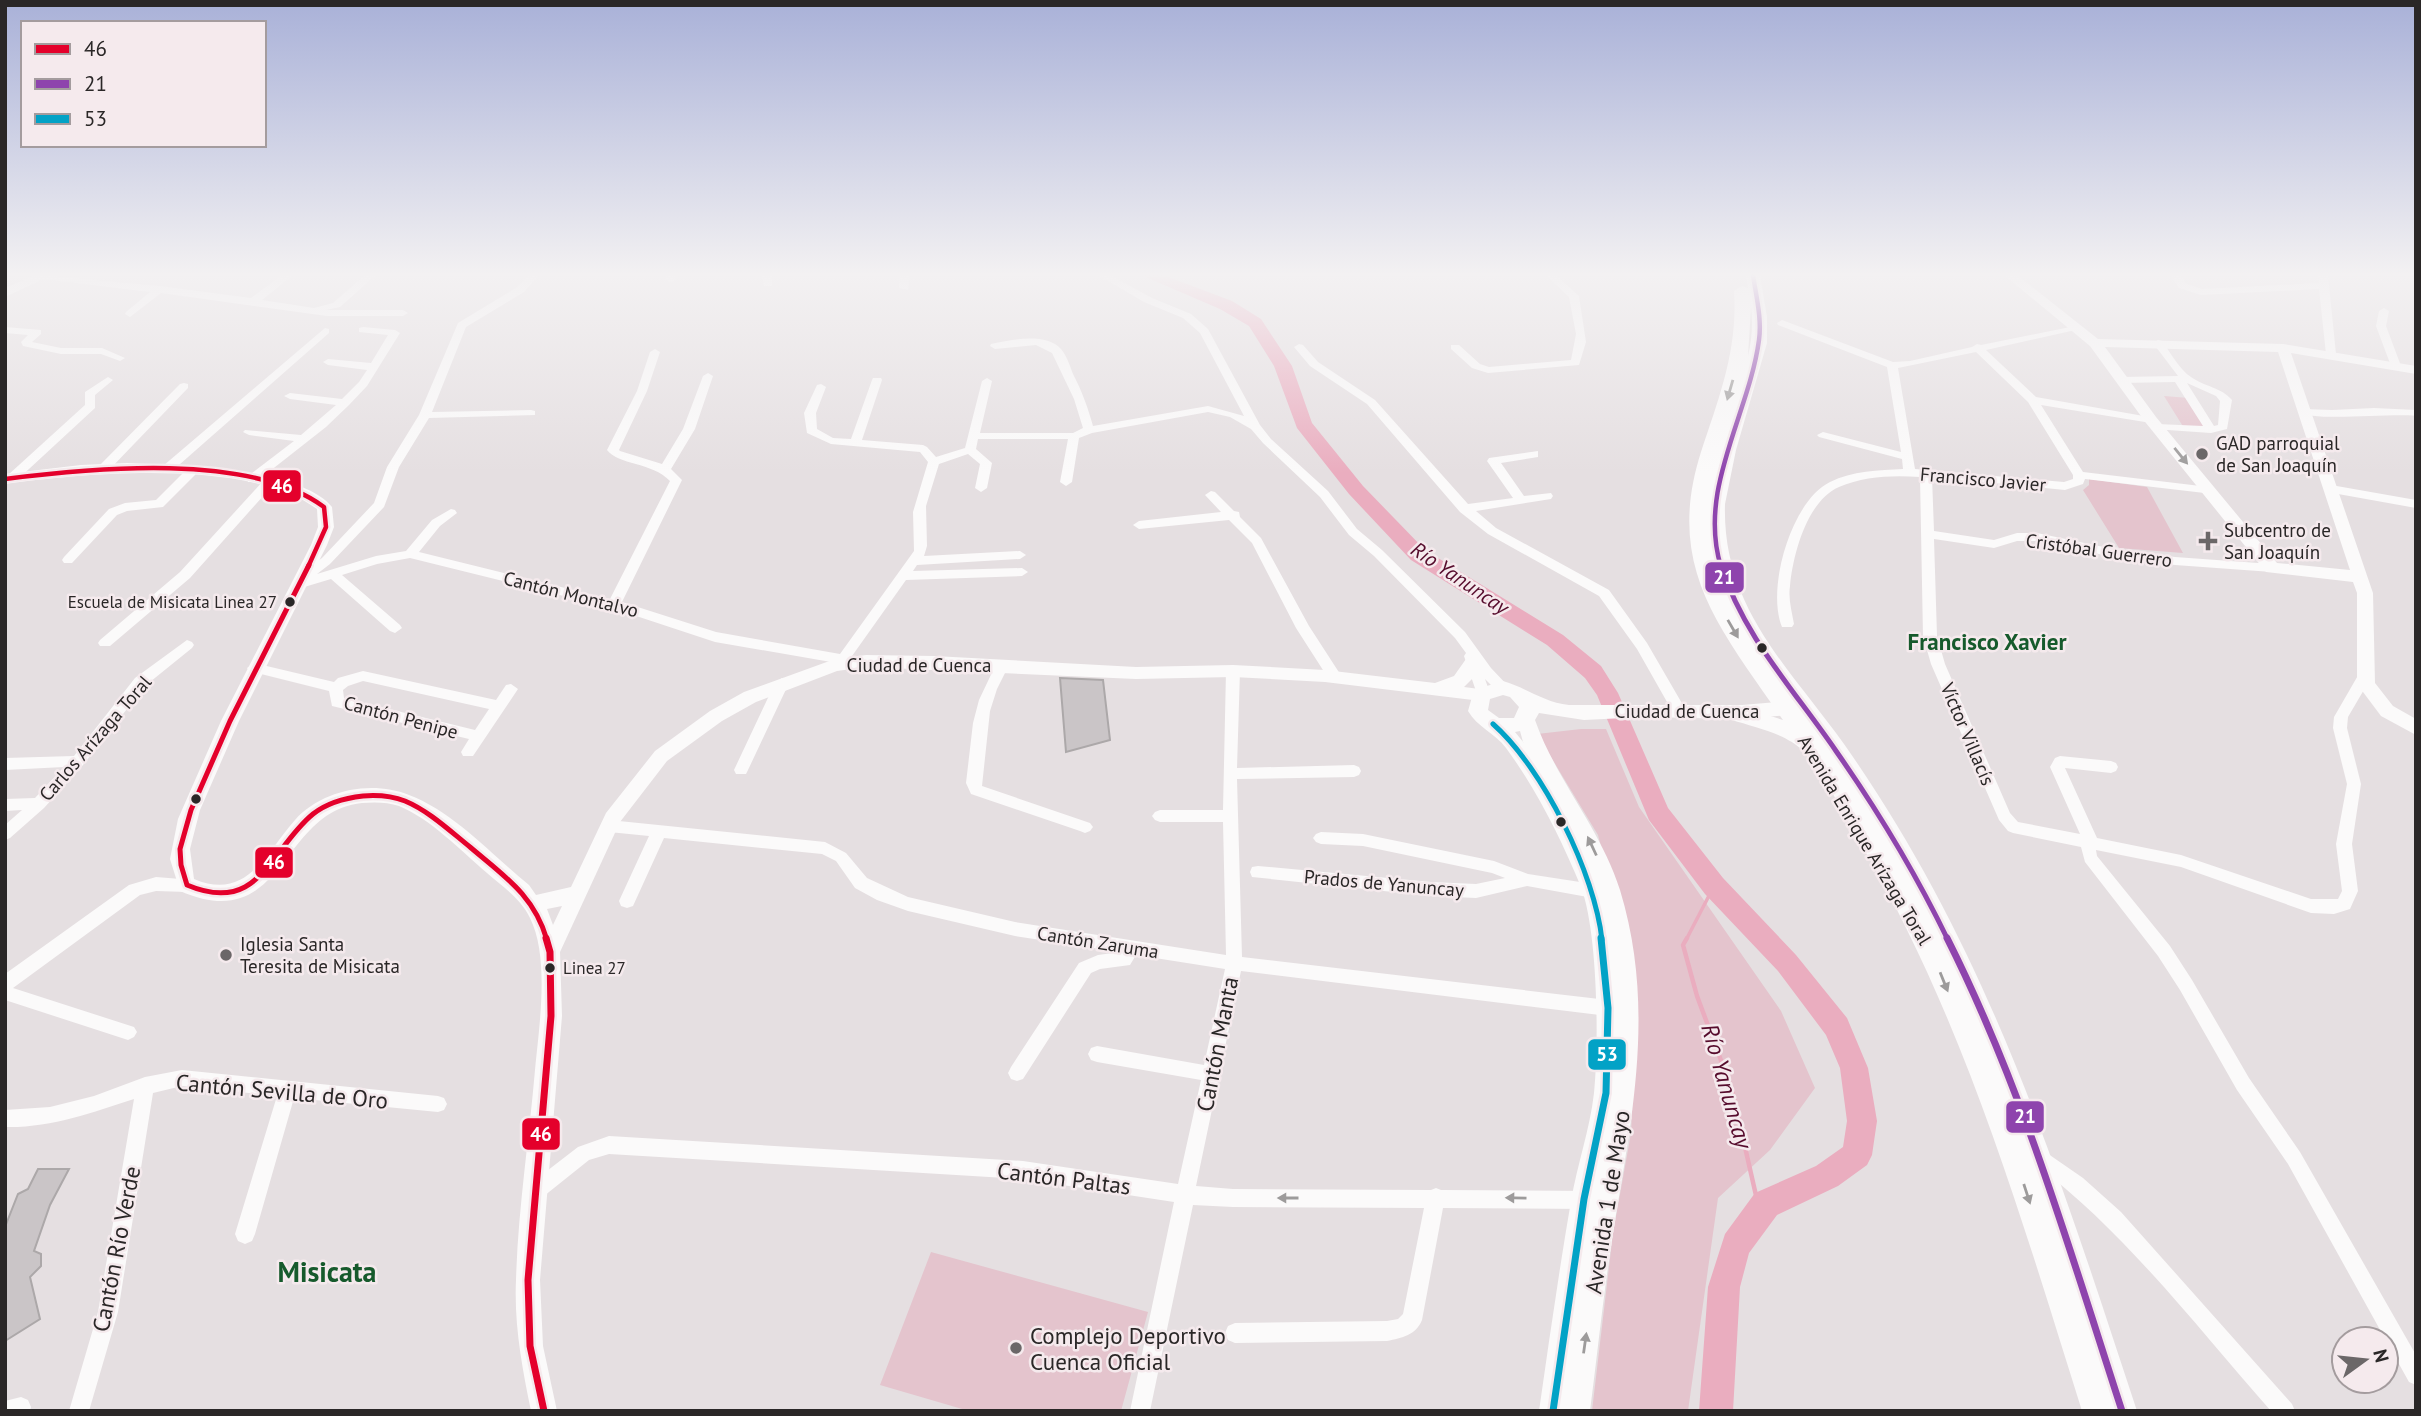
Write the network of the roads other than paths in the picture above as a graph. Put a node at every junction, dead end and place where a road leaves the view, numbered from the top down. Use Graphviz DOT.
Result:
graph roads {
  1 [pos="29,341"];
  2 [pos="313,341"];
  3 [pos="389,341"];
  4 [pos="455,341"];
  5 [pos="1209,341"];
  6 [pos="1583,341"];
  7 [pos="1742,341"];
  8 [pos="1760,341"];
  9 [pos="1829,341"];
  10 [pos="2006,341"];
  11 [pos="2330,341"];
  12 [pos="2387,341"];
  13 [pos="2095,343"];
  14 [pos="2158,343"];
  15 [pos="995,346"];
  16 [pos="1299,347"];
  17 [pos="1455,347"];
  18 [pos="1977,347"];
  19 [pos="2283,348"];
  20 [pos="656,352"];
  21 [pos="2331,354"];
  22 [pos="120,358"];
  23 [pos="328,362"];
  24 [pos="1892,365"];
  25 [pos="2396,366"];
  26 [pos="373,367"];
  27 [pos="2416,370"];
  28 [pos="708,376"];
  29 [pos="2182,379"];
  30 [pos="108,380"];
  31 [pos="877,380"];
  32 [pos="2121,380"];
  33 [pos="987,381"];
  34 [pos="184,386"];
  35 [pos="821,387"];
  36 [pos="290,396"];
  37 [pos="2032,400"];
  38 [pos="345,403"];
  39 [pos="2304,412"];
  40 [pos="2416,412"];
  41 [pos="531,413"];
  42 [pos="425,415"];
  43 [pos="2154,423"];
  44 [pos="1255,426"];
  45 [pos="1090,430"];
  46 [pos="2211,430"];
  47 [pos="249,432"];
  48 [pos="975,436"];
  49 [pos="1074,436"];
  50 [pos="1823,436"];
  51 [pos="303,439"];
  52 [pos="855,443"];
  53 [pos="970,450"];
  54 [pos="1534,454"];
  55 [pos="1908,457"];
  56 [pos="934,463"];
  57 [pos="104,468"];
  58 [pos="167,469"];
  59 [pos="665,469"];
  60 [pos="191,471"];
  61 [pos="1910,472"];
  62 [pos="1926,474"];
  63 [pos="2079,475"];
  64 [pos="8,479"];
  65 [pos="252,480"];
  66 [pos="1066,482"];
  67 [pos="268,483"];
  68 [pos="981,488"];
  69 [pos="2331,489"];
  70 [pos="2209,491"];
  71 [pos="1211,495"];
  72 [pos="1547,496"];
  73 [pos="1519,498"];
  74 [pos="2416,504"];
  75 [pos="1464,509"];
  76 [pos="451,513"];
  77 [pos="1235,515"];
  78 [pos="1139,525"];
  79 [pos="1928,534"];
  80 [pos="410,554"];
  81 [pos="1020,555"];
  82 [pos="68,559"];
  83 [pos="913,561"];
  84 [pos="2272,568"];
  85 [pos="333,575"];
  86 [pos="1020,575"];
  87 [pos="900,578"];
  88 [pos="2361,578"];
  89 [pos="302,581"];
  90 [pos="614,604"];
  91 [pos="1787,624"];
  92 [pos="396,628"];
  93 [pos="105,643"];
  94 [pos="187,645"];
  95 [pos="1471,657"];
  96 [pos="848,660"];
  97 [pos="1002,665"];
  98 [pos="254,668"];
  99 [pos="1755,669"];
  100 [pos="1233,671"];
  101 [pos="2365,676"];
  102 [pos="1335,677"];
  103 [pos="782,683"];
  104 [pos="336,688"];
  105 [pos="1503,688"];
  106 [pos="511,690"];
  107 [pos="1425,690"];
  108 [pos="1482,694"];
  109 [pos="499,706"];
  110 [pos="1796,708"];
  111 [pos="1680,712"];
  112 [pos="1527,713"];
  113 [pos="1740,714"];
  114 [pos="1487,720"];
  115 [pos="2416,728"];
  116 [pos="478,736"];
  117 [pos="1811,747"];
  118 [pos="468,752"];
  119 [pos="78,761"];
  120 [pos="5,764"];
  121 [pos="2111,767"];
  122 [pos="741,770"];
  123 [pos="1354,771"];
  124 [pos="1230,774"];
  125 [pos="39,804"];
  126 [pos="5,805"];
  127 [pos="1160,816"];
  128 [pos="1231,817"];
  129 [pos="609,826"];
  130 [pos="1085,827"];
  131 [pos="659,832"];
  132 [pos="5,834"];
  133 [pos="1321,838"];
  134 [pos="2091,841"];
  135 [pos="1258,872"];
  136 [pos="1527,880"];
  137 [pos="187,885"];
  138 [pos="1592,891"];
  139 [pos="578,894"];
  140 [pos="627,901"];
  141 [pos="533,904"];
  142 [pos="1132,947"];
  143 [pos="550,952"];
  144 [pos="1234,963"];
  145 [pos="5,984"];
  146 [pos="5,993"];
  147 [pos="1608,1008"];
  148 [pos="128,1032"];
  149 [pos="1097,1054"];
  150 [pos="1017,1073"];
  151 [pos="1212,1074"];
  152 [pos="145,1085"];
  153 [pos="287,1091"];
  154 [pos="438,1104"];
  155 [pos="5,1118"];
  156 [pos="2040,1157"];
  157 [pos="537,1189"];
  158 [pos="1187,1195"];
  159 [pos="1436,1197"];
  160 [pos="1595,1201"];
  161 [pos="245,1234"];
  162 [pos="1235,1333"];
  163 [pos="2416,1375"];
  164 [pos="79,1411"];
  165 [pos="544,1411"];
  166 [pos="1140,1411"];
  167 [pos="1553,1411"];
  168 [pos="1576,1411"];
  169 [pos="2098,1411"];
  170 [pos="2122,1411"];
  171 [pos="2286,1411"];
  1 -- 22 [label="street"];
  2 -- 58 [label="street"];
  3 -- 26 [label="street"];
  4 -- 42 [label="street"];
  5 -- 44 [label="street"];
  6 -- 17 [label="street"];
  7 -- 99 [label="main road, Avenida Enrique Arízaga Toral, one-way"];
  8 -- 110 [label="main road, Avenida Enrique Arízaga Toral"];
  9 -- 24 [label="street"];
  10 -- 18 [label="street"];
  11 -- 21 [label="street"];
  12 -- 25 [label="street"];
  13 -- 14 [label="street"];
  13 -- 32 [label="street"];
  14 -- 19 [label="street"];
  14 -- 29 [label="street"];
  15 -- 45 [label="street"];
  16 -- 75 [label="street"];
  18 -- 24 [label="street"];
  18 -- 37 [label="street, Francisco Javier"];
  19 -- 21 [label="street"];
  19 -- 39 [label="street"];
  20 -- 59 [label="street"];
  21 -- 25 [label="street"];
  23 -- 26 [label="street"];
  24 -- 55 [label="street"];
  25 -- 27 [label="street"];
  26 -- 38 [label="street"];
  28 -- 59 [label="street"];
  29 -- 32 [label="street"];
  29 -- 46 [label="street"];
  29 -- 46 [label="street"];
  30 -- 64 [label="street"];
  31 -- 52 [label="street"];
  32 -- 43 [label="street"];
  33 -- 48 [label="street"];
  34 -- 57 [label="street"];
  35 -- 52 [label="street"];
  36 -- 38 [label="street"];
  37 -- 43 [label="street"];
  37 -- 63 [label="street, Francisco Javier"];
  38 -- 51 [label="street"];
  39 -- 40 [label="street"];
  39 -- 69 [label="street"];
  41 -- 42 [label="street"];
  42 -- 89 [label="street"];
  43 -- 46 [label="street"];
  43 -- 70 [label="street, one-way"];
  44 -- 45 [label="street"];
  44 -- 95 [label="street"];
  45 -- 49 [label="street"];
  47 -- 51 [label="street"];
  48 -- 49 [label="street"];
  48 -- 53 [label="street"];
  49 -- 66 [label="street"];
  50 -- 55 [label="street"];
  51 -- 65 [label="street"];
  52 -- 56 [label="street"];
  53 -- 56 [label="street"];
  53 -- 68 [label="street"];
  54 -- 73 [label="street"];
  55 -- 61 [label="street"];
  56 -- 83 [label="street"];
  57 -- 58 [label="street"];
  57 -- 64 [label="street"];
  58 -- 60 [label="street"];
  59 -- 90 [label="street"];
  60 -- 65 [label="street"];
  60 -- 82 [label="street"];
  61 -- 62 [label="street, Francisco Javier"];
  61 -- 91 [label="street, Francisco Javier"];
  62 -- 63 [label="street, Francisco Javier"];
  62 -- 79 [label="street, Víctor Villacís"];
  63 -- 70 [label="street"];
  65 -- 67 [label="street"];
  67 -- 89 [label="street"];
  67 -- 93 [label="street"];
  69 -- 74 [label="street"];
  69 -- 88 [label="street"];
  70 -- 84 [label="street"];
  71 -- 77 [label="street"];
  72 -- 73 [label="street"];
  73 -- 75 [label="street"];
  75 -- 111 [label="street"];
  76 -- 80 [label="street"];
  77 -- 78 [label="street"];
  77 -- 102 [label="street"];
  79 -- 84 [label="street, Cristóbal Guerrero"];
  79 -- 134 [label="street, Víctor Villacís"];
  80 -- 85 [label="street, Cantón Montalvo"];
  80 -- 90 [label="street, Cantón Montalvo"];
  81 -- 83 [label="street"];
  83 -- 87 [label="street"];
  84 -- 88 [label="street"];
  85 -- 89 [label="street, Cantón Montalvo"];
  85 -- 92 [label="street"];
  86 -- 87 [label="street"];
  87 -- 96 [label="street"];
  88 -- 101 [label="street"];
  89 -- 98 [label="street"];
  90 -- 96 [label="street, Cantón Montalvo"];
  94 -- 119 [label="street, Carlos Arízaga Toral"];
  95 -- 105 [label="street"];
  95 -- 107 [label="street"];
  95 -- 108 [label="street"];
  96 -- 97 [label="street, Ciudad de Cuenca"];
  96 -- 103 [label="street, Ciudad de Cuenca"];
  97 -- 100 [label="street, Ciudad de Cuenca"];
  97 -- 130 [label="street"];
  98 -- 104 [label="street, Cantón Penipe"];
  98 -- 137 [label="street"];
  99 -- 110 [label="main road, Avenida Enrique Arízaga Toral"];
  99 -- 113 [label="main road"];
  100 -- 102 [label="street, Ciudad de Cuenca"];
  100 -- 124 [label="street, Cantón Manta"];
  101 -- 115 [label="street"];
  101 -- 134 [label="street"];
  102 -- 107 [label="street, Ciudad de Cuenca"];
  103 -- 122 [label="street"];
  103 -- 129 [label="street, Ciudad de Cuenca"];
  104 -- 109 [label="street, Cantón Penipe"];
  104 -- 116 [label="street, Cantón Penipe"];
  105 -- 108 [label="main road"];
  105 -- 112 [label="main road"];
  106 -- 109 [label="street, Cantón Penipe"];
  107 -- 108 [label="street, Ciudad de Cuenca"];
  107 -- 114 [label="street, Ciudad de Cuenca"];
  108 -- 114 [label="main road"];
  109 -- 116 [label="street, Cantón Penipe"];
  110 -- 113 [label="main road, Ciudad de Cuenca"];
  110 -- 117 [label="main road, Avenida Enrique Arízaga Toral"];
  110 -- 156 [label="main road, Avenida Enrique Arízaga Toral"];
  111 -- 112 [label="main road, Ciudad de Cuenca"];
  111 -- 113 [label="main road, Ciudad de Cuenca"];
  112 -- 114 [label="main road"];
  160 -- 112 [label="main road, Avenida 1 de Mayo, one-way"];
  113 -- 117 [label="main road"];
  114 -- 138 [label="main road, Avenida 1 de Mayo"];
  116 -- 118 [label="street, Cantón Penipe"];
  117 -- 169 [label="main road, Avenida Enrique Arízaga Toral, one-way"];
  119 -- 120 [label="street"];
  119 -- 125 [label="street, Carlos Arízaga Toral"];
  121 -- 134 [label="street"];
  123 -- 124 [label="street"];
  124 -- 128 [label="street, Cantón Manta"];
  125 -- 126 [label="street"];
  125 -- 132 [label="street, Carlos Arízaga Toral"];
  127 -- 128 [label="street"];
  128 -- 144 [label="street, Cantón Manta"];
  129 -- 131 [label="street, Cantón Zaruma"];
  129 -- 139 [label="street, Ciudad de Cuenca"];
  131 -- 140 [label="street"];
  131 -- 142 [label="street, Cantón Zaruma"];
  133 -- 136 [label="street"];
  134 -- 163 [label="street"];
  135 -- 136 [label="street, Prados de Yanuncay"];
  136 -- 138 [label="street, Prados de Yanuncay"];
  137 -- 141 [label="street"];
  137 -- 145 [label="street"];
  138 -- 147 [label="main road, Avenida 1 de Mayo"];
  139 -- 141 [label="street"];
  139 -- 143 [label="street, Ciudad de Cuenca"];
  141 -- 143 [label="street"];
  142 -- 144 [label="street, Cantón Zaruma"];
  142 -- 150 [label="street"];
  143 -- 157 [label="street"];
  144 -- 147 [label="street, Cantón Zaruma"];
  144 -- 151 [label="street, Cantón Manta"];
  146 -- 148 [label="street"];
  147 -- 160 [label="main road, Avenida 1 de Mayo"];
  149 -- 151 [label="street"];
  151 -- 158 [label="street, Cantón Manta"];
  152 -- 153 [label="street, Cantón Sevilla de Oro"];
  152 -- 155 [label="street, Cantón Sevilla de Oro"];
  152 -- 164 [label="street, Cantón Río Verde"];
  153 -- 154 [label="street, Cantón Sevilla de Oro"];
  153 -- 161 [label="street"];
  156 -- 170 [label="main road, Avenida Enrique Arízaga Toral"];
  156 -- 171 [label="street"];
  157 -- 158 [label="street, Cantón Paltas"];
  157 -- 165 [label="street"];
  159 -- 158 [label="street, Cantón Paltas, one-way"];
  158 -- 166 [label="street, Cantón Manta"];
  160 -- 159 [label="street, Cantón Paltas, one-way"];
  159 -- 162 [label="street"];
  160 -- 167 [label="main road, Avenida 1 de Mayo"];
  168 -- 160 [label="main road, Avenida 1 de Mayo, one-way"];
}
